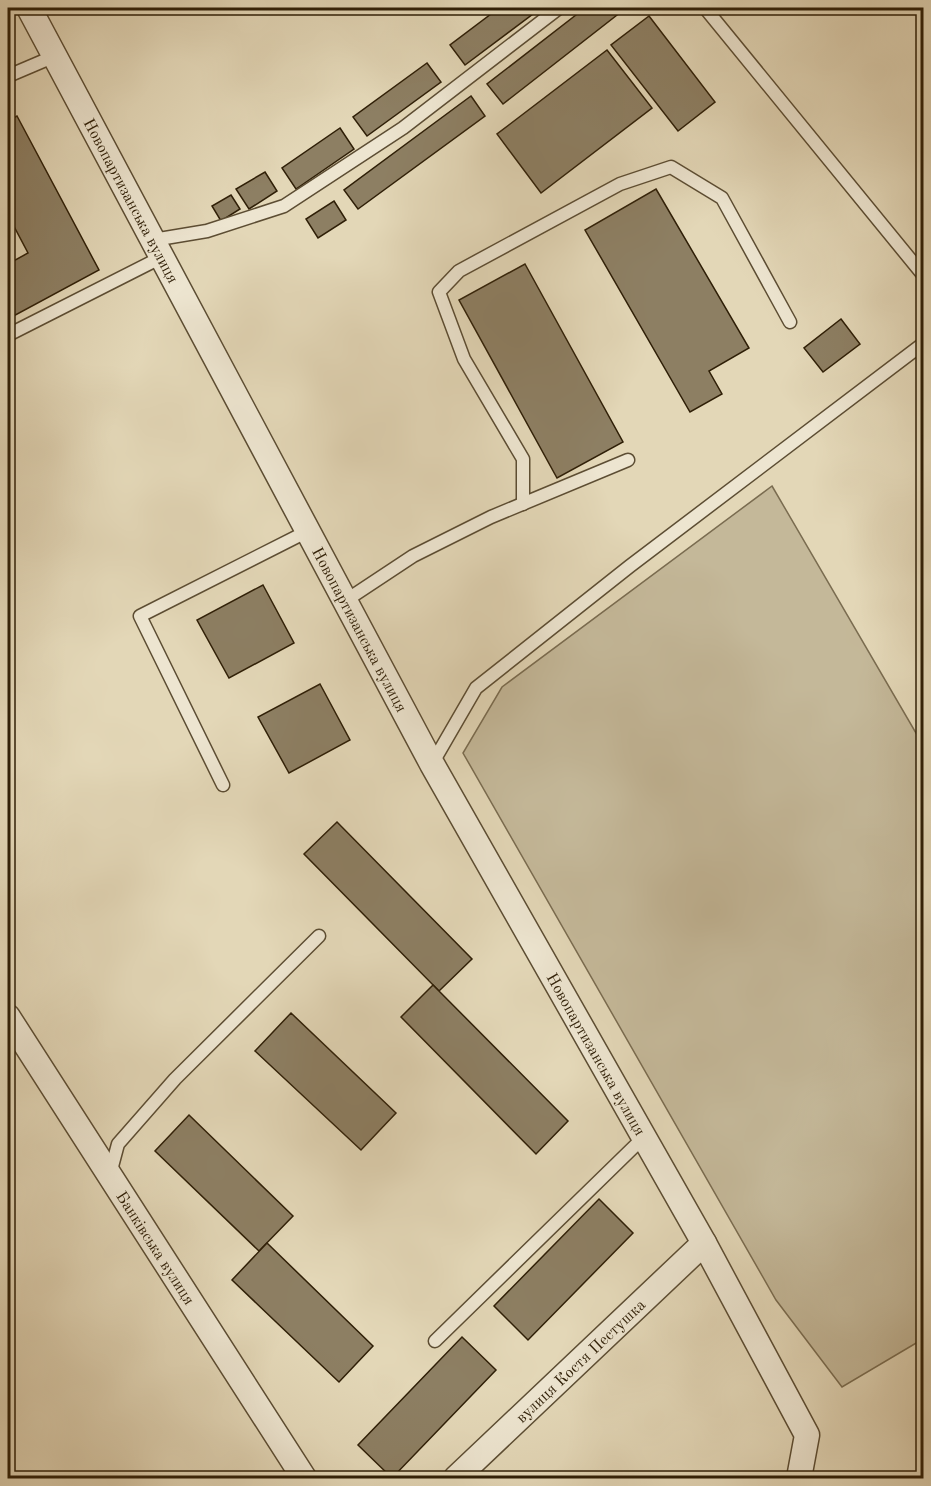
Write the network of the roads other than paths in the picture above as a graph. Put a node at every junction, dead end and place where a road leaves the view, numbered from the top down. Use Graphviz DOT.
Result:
graph roads {
  1 [pos="29,8"];
  2 [pos="559,8"];
  3 [pos="705,8"];
  4 [pos="55,56"];
  5 [pos="8,76"];
  6 [pos="157,248"];
  7 [pos="924,276"];
  8 [pos="790,322"];
  9 [pos="8,335"];
  10 [pos="924,343"];
  11 [pos="628,460"];
  12 [pos="523,504"];
  13 [pos="308,531"];
  14 [pos="345,601"];
  15 [pos="432,764"];
  16 [pos="223,785"];
  17 [pos="319,936"];
  18 [pos="8,1017"];
  19 [pos="644,1137"];
  20 [pos="109,1176"];
  21 [pos="704,1243"];
  22 [pos="435,1341"];
  23 [pos="797,1477"];
  24 [pos="304,1479"];
  25 [pos="456,1479"];
  1 -- 4 [label="street, Новопартизанська вулиця"];
  2 -- 6 [label="lane"];
  3 -- 7 [label="lane"];
  4 -- 5 [label="lane"];
  4 -- 6 [label="street, Новопартизанська вулиця"];
  6 -- 9 [label="lane"];
  6 -- 13 [label="street, Новопартизанська вулиця"];
  8 -- 12 [label="lane"];
  10 -- 15 [label="lane"];
  11 -- 12 [label="lane"];
  12 -- 14 [label="lane"];
  13 -- 14 [label="street, Новопартизанська вулиця"];
  13 -- 16 [label="lane"];
  14 -- 15 [label="street, Новопартизанська вулиця"];
  15 -- 19 [label="street, Новопартизанська вулиця"];
  17 -- 20 [label="lane"];
  18 -- 20 [label="street, Банківська вулиця"];
  19 -- 21 [label="street, Новопартизанська вулиця"];
  19 -- 22 [label="lane"];
  20 -- 24 [label="street, Банківська вулиця"];
  21 -- 23 [label="street, Новопартизанська вулиця"];
  21 -- 25 [label="street, вулиця Костя Пестушка"];
}
